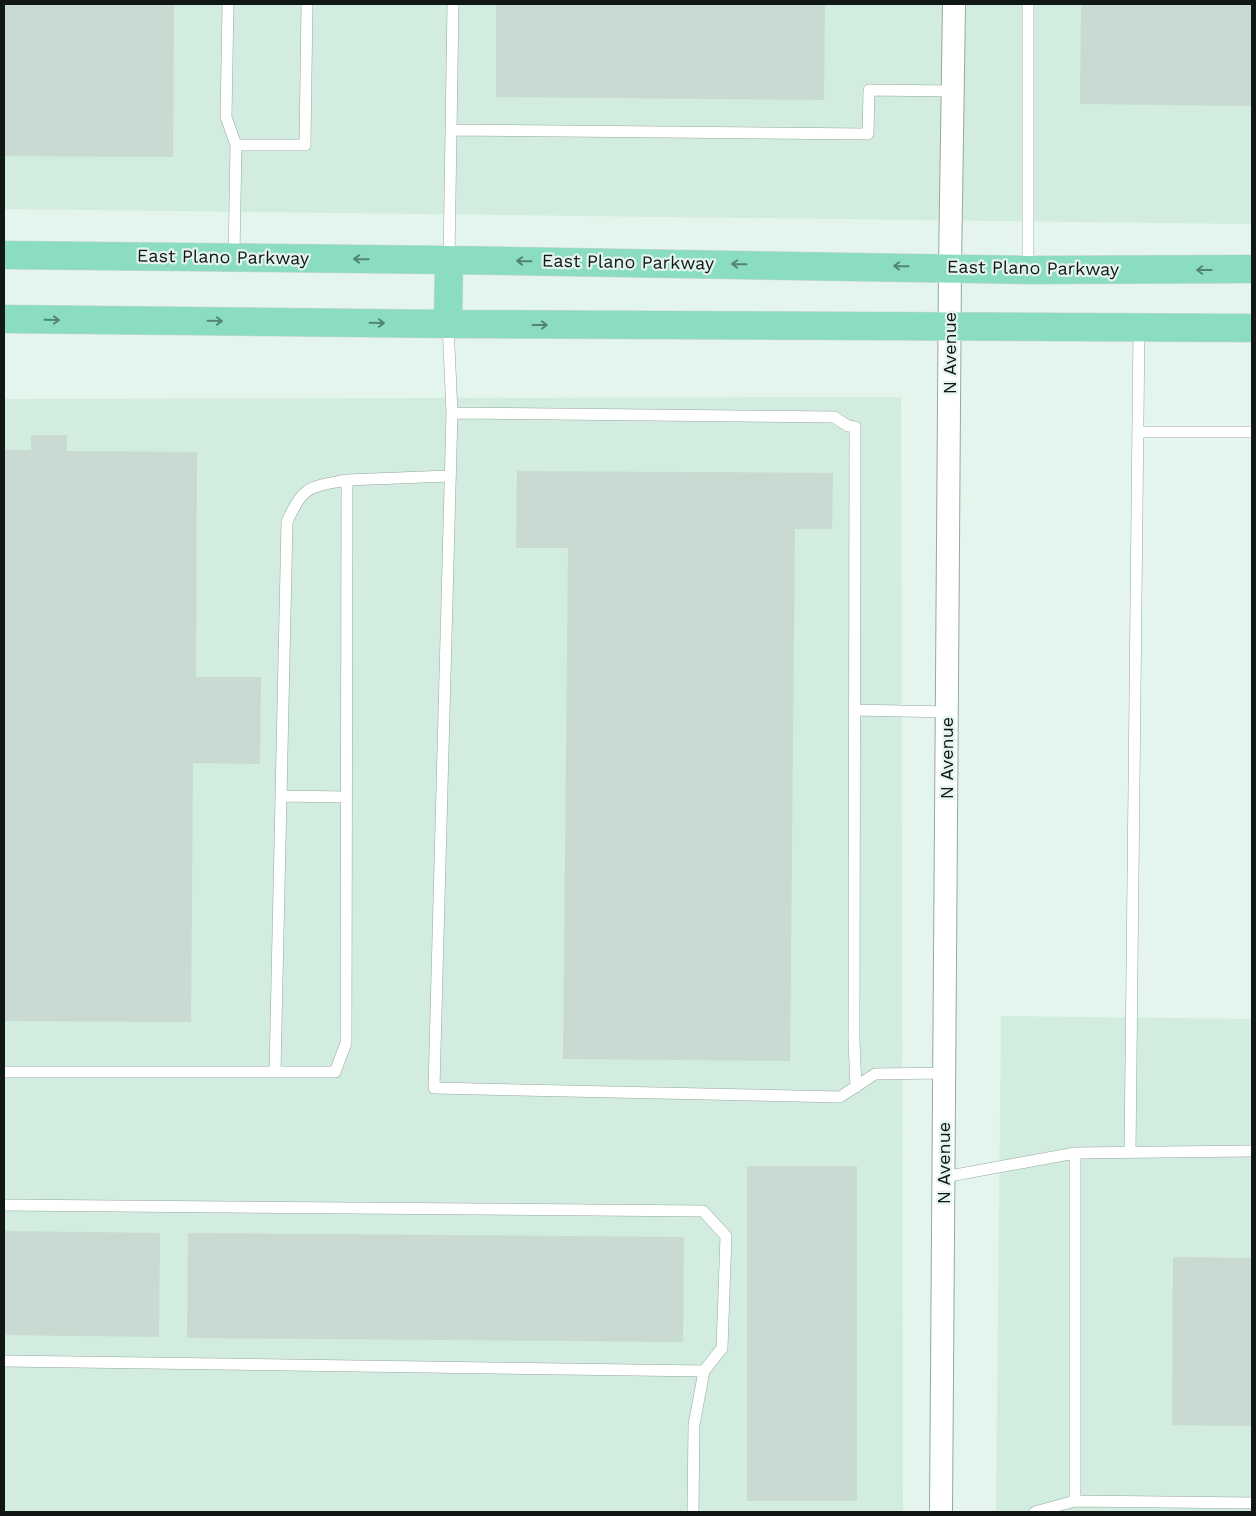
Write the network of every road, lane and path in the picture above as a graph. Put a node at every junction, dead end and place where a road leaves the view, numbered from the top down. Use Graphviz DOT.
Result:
graph roads {
  1 [pos="228,4"];
  2 [pos="307,4"];
  3 [pos="453,4"];
  4 [pos="954,4"];
  5 [pos="1028,4"];
  6 [pos="953,91"];
  7 [pos="451,130"];
  8 [pos="236,145"];
  9 [pos="4,255"];
  10 [pos="234,257"];
  11 [pos="449,260"];
  12 [pos="950,267"];
  13 [pos="1028,270"];
  14 [pos="1252,270"];
  15 [pos="4,319"];
  16 [pos="448,324"];
  17 [pos="951,327"];
  18 [pos="1139,327"];
  19 [pos="1252,328"];
  20 [pos="452,413"];
  21 [pos="1138,432"];
  22 [pos="1252,432"];
  23 [pos="449,476"];
  24 [pos="347,480"];
  25 [pos="855,710"];
  26 [pos="948,712"];
  27 [pos="281,796"];
  28 [pos="346,797"];
  29 [pos="4,1072"];
  30 [pos="275,1072"];
  31 [pos="945,1073"];
  32 [pos="856,1087"];
  33 [pos="1252,1151"];
  34 [pos="1130,1152"];
  35 [pos="1075,1153"];
  36 [pos="944,1178"];
  37 [pos="4,1205"];
  38 [pos="4,1361"];
  39 [pos="704,1370"];
  40 [pos="1075,1500"];
  41 [pos="1252,1503"];
  42 [pos="693,1512"];
  43 [pos="941,1512"];
  44 [pos="1035,1512"];
  1 -- 8 [label="lane"];
  2 -- 8 [label="lane"];
  3 -- 7 [label="lane"];
  4 -- 6 [label="street, N Avenue"];
  5 -- 13 [label="lane"];
  6 -- 7 [label="lane"];
  6 -- 12 [label="street, N Avenue"];
  7 -- 11 [label="lane"];
  8 -- 10 [label="lane"];
  9 -- 10 [label="main road, East Plano Parkway"];
  11 -- 10 [label="main road, East Plano Parkway, one-way"];
  12 -- 11 [label="main road, East Plano Parkway, one-way"];
  11 -- 16 [label="main road"];
  12 -- 13 [label="main road, East Plano Parkway"];
  12 -- 17 [label="street, N Avenue"];
  14 -- 13 [label="main road, East Plano Parkway, one-way"];
  15 -- 16 [label="main road, one-way"];
  16 -- 17 [label="main road, one-way"];
  16 -- 20 [label="lane"];
  17 -- 18 [label="main road"];
  17 -- 26 [label="street, N Avenue"];
  18 -- 19 [label="main road"];
  18 -- 21 [label="lane"];
  20 -- 23 [label="lane"];
  20 -- 25 [label="lane"];
  21 -- 22 [label="lane"];
  21 -- 34 [label="lane"];
  23 -- 24 [label="lane"];
  23 -- 32 [label="lane"];
  24 -- 27 [label="lane"];
  24 -- 28 [label="lane"];
  25 -- 26 [label="lane"];
  25 -- 32 [label="lane"];
  26 -- 31 [label="street, N Avenue"];
  27 -- 28 [label="lane"];
  27 -- 30 [label="lane"];
  28 -- 30 [label="lane"];
  29 -- 30 [label="lane"];
  31 -- 32 [label="lane"];
  31 -- 36 [label="street, N Avenue"];
  33 -- 34 [label="lane"];
  34 -- 35 [label="lane"];
  35 -- 36 [label="lane"];
  35 -- 40 [label="lane"];
  36 -- 43 [label="street, N Avenue"];
  37 -- 39 [label="lane"];
  38 -- 39 [label="lane"];
  39 -- 42 [label="lane"];
  40 -- 41 [label="lane"];
  40 -- 44 [label="lane"];
}
